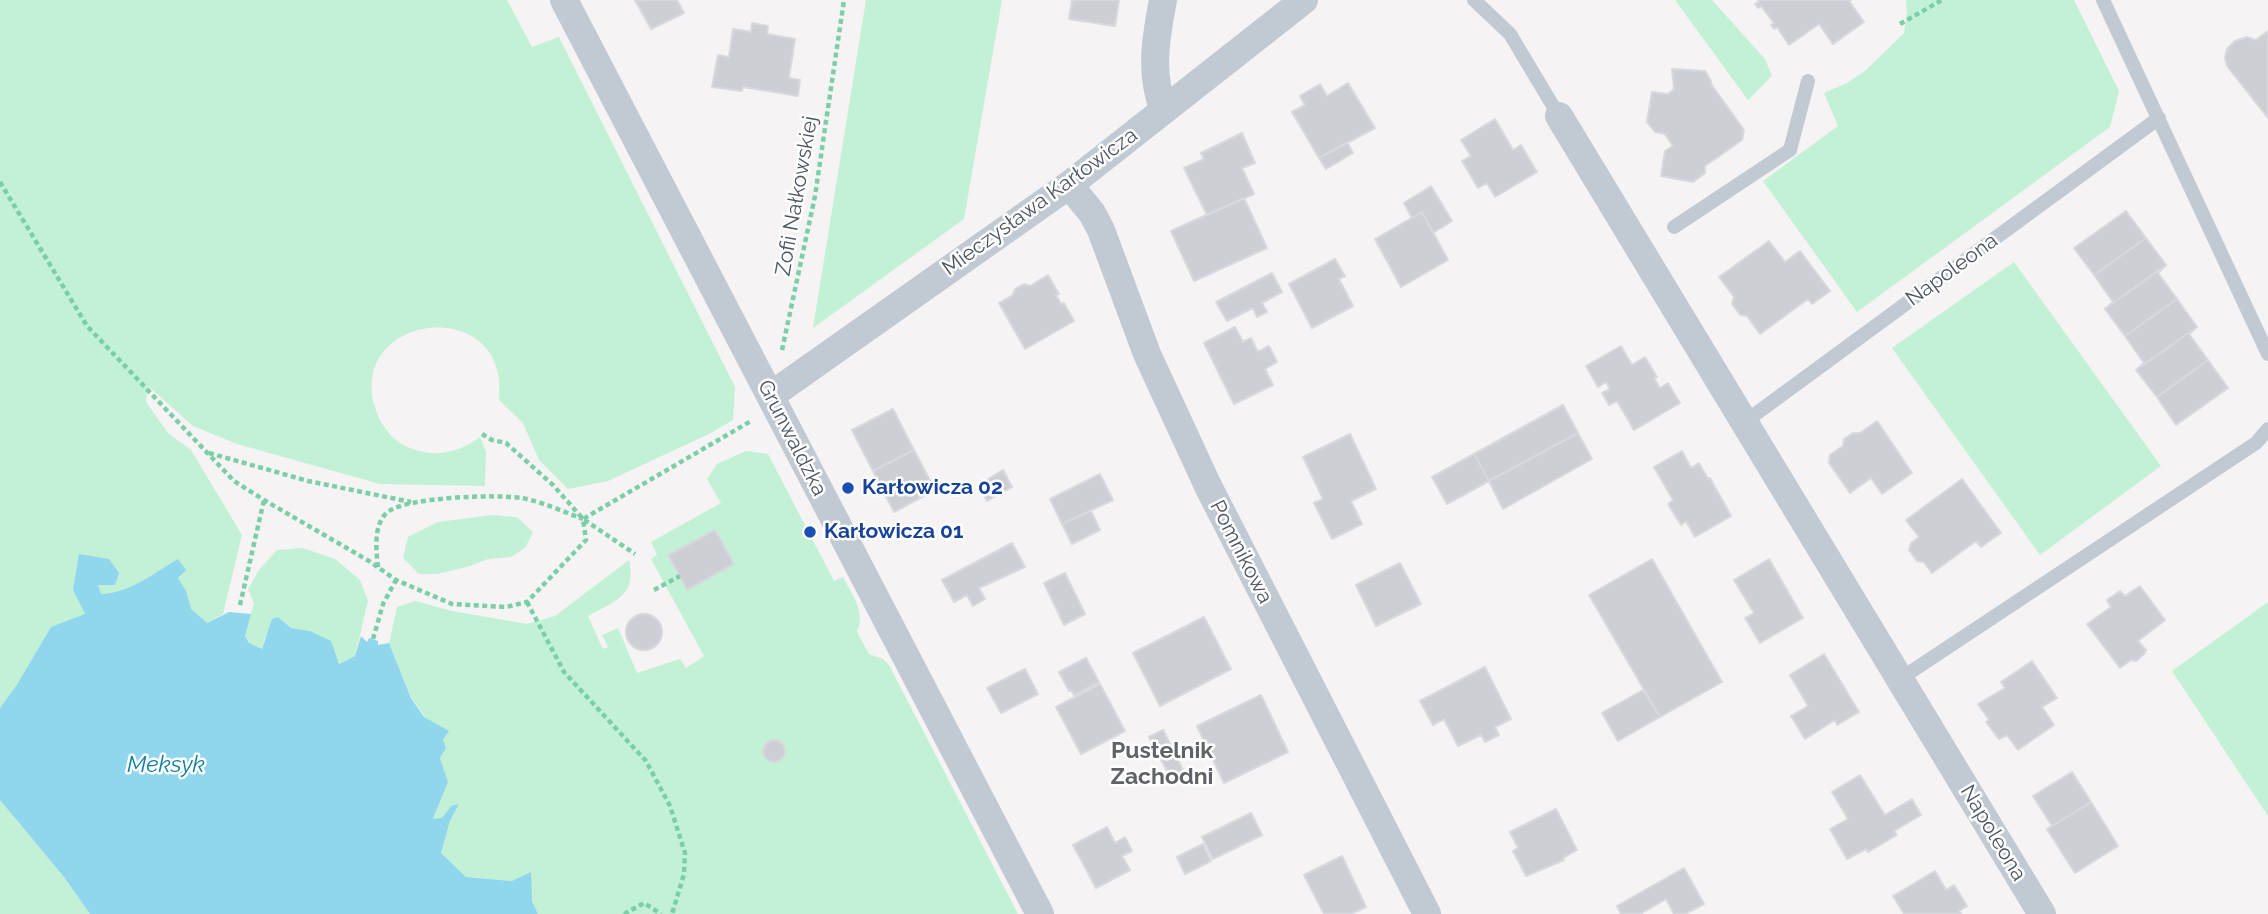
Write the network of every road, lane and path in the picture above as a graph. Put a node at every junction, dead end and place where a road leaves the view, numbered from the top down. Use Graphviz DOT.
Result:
graph roads {
  1 [pos="564,0"];
  2 [pos="844,0"];
  3 [pos="1163,0"];
  4 [pos="1304,0"];
  5 [pos="1474,0"];
  6 [pos="1942,0"];
  7 [pos="2103,0"];
  8 [pos="1900,24"];
  9 [pos="1808,81"];
  10 [pos="1164,110"];
  11 [pos="1559,116"];
  12 [pos="2159,118"];
  13 [pos="0,183"];
  14 [pos="1069,185"];
  15 [pos="1674,227"];
  16 [pos="2268,354"];
  17 [pos="771,396"];
  18 [pos="1746,421"];
  19 [pos="2268,429"];
  20 [pos="482,434"];
  21 [pos="207,453"];
  22 [pos="264,500"];
  23 [pos="412,502"];
  24 [pos="583,519"];
  25 [pos="635,554"];
  26 [pos="378,568"];
  27 [pos="680,576"];
  28 [pos="396,580"];
  29 [pos="654,590"];
  30 [pos="527,602"];
  31 [pos="240,605"];
  32 [pos="373,639"];
  33 [pos="1900,680"];
  34 [pos="624,914"];
  35 [pos="661,914"];
  36 [pos="672,914"];
  37 [pos="1040,914"];
  38 [pos="1427,914"];
  39 [pos="2042,914"];
  1 -- 17 [label="street, Grunwaldzka"];
  2 -- 17 [label="path, Zofii Nałkowskiej"];
  3 -- 10 [label="street"];
  4 -- 10 [label="street, Mieczysława Karłowicza"];
  5 -- 11 [label="lane, Napoleona"];
  6 -- 8 [label="path"];
  7 -- 12 [label="lane"];
  9 -- 15 [label="lane"];
  10 -- 14 [label="street, Mieczysława Karłowicza"];
  11 -- 18 [label="street, Napoleona"];
  12 -- 16 [label="lane"];
  12 -- 18 [label="lane, Napoleona"];
  13 -- 21 [label="path"];
  14 -- 17 [label="street, Mieczysława Karłowicza"];
  14 -- 38 [label="street, Pomnikowa"];
  17 -- 24 [label="path"];
  17 -- 37 [label="street, Grunwaldzka"];
  18 -- 33 [label="street, Napoleona"];
  19 -- 33 [label="lane"];
  20 -- 24 [label="path"];
  21 -- 22 [label="path"];
  21 -- 23 [label="path"];
  22 -- 26 [label="path"];
  22 -- 31 [label="path"];
  23 -- 24 [label="path"];
  23 -- 26 [label="path"];
  24 -- 25 [label="path"];
  24 -- 30 [label="path"];
  26 -- 28 [label="path"];
  27 -- 29 [label="path"];
  28 -- 30 [label="path"];
  28 -- 32 [label="path"];
  30 -- 36 [label="path"];
  33 -- 39 [label="street, Napoleona"];
  34 -- 35 [label="path"];
}
